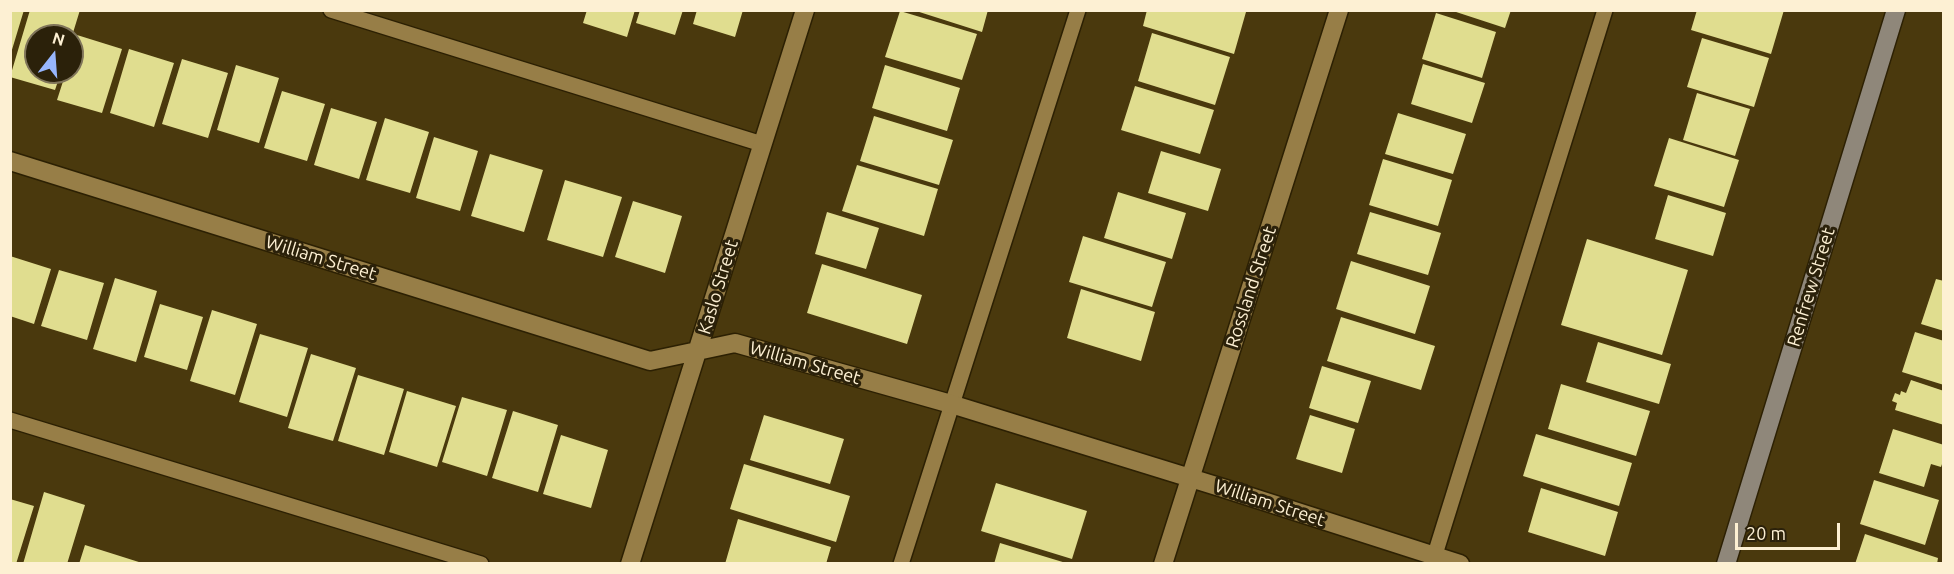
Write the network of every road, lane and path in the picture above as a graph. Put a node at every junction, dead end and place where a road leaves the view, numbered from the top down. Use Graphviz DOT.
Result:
graph roads {
  1 [pos="332,10"];
  2 [pos="805,10"];
  3 [pos="1078,10"];
  4 [pos="1339,10"];
  5 [pos="1605,10"];
  6 [pos="1896,10"];
  7 [pos="762,144"];
  8 [pos="10,161"];
  9 [pos="698,351"];
  10 [pos="951,404"];
  11 [pos="10,420"];
  12 [pos="1190,478"];
  13 [pos="1433,560"];
  14 [pos="481,564"];
  15 [pos="630,564"];
  16 [pos="901,564"];
  17 [pos="1163,564"];
  18 [pos="1460,564"];
  19 [pos="1726,564"];
  1 -- 7 [label="lane"];
  2 -- 7 [label="street, Kaslo Street"];
  3 -- 10 [label="lane"];
  4 -- 12 [label="street, Rossland Street"];
  5 -- 13 [label="lane"];
  6 -- 19 [label="street, Renfrew Street"];
  7 -- 9 [label="street, Kaslo Street"];
  8 -- 9 [label="street, William Street"];
  9 -- 10 [label="street, William Street"];
  9 -- 15 [label="street, Kaslo Street"];
  10 -- 12 [label="street, William Street"];
  10 -- 16 [label="lane"];
  11 -- 14 [label="lane"];
  12 -- 13 [label="street, William Street"];
  12 -- 17 [label="street, Rossland Street"];
  13 -- 18 [label="street, William Street"];
}
